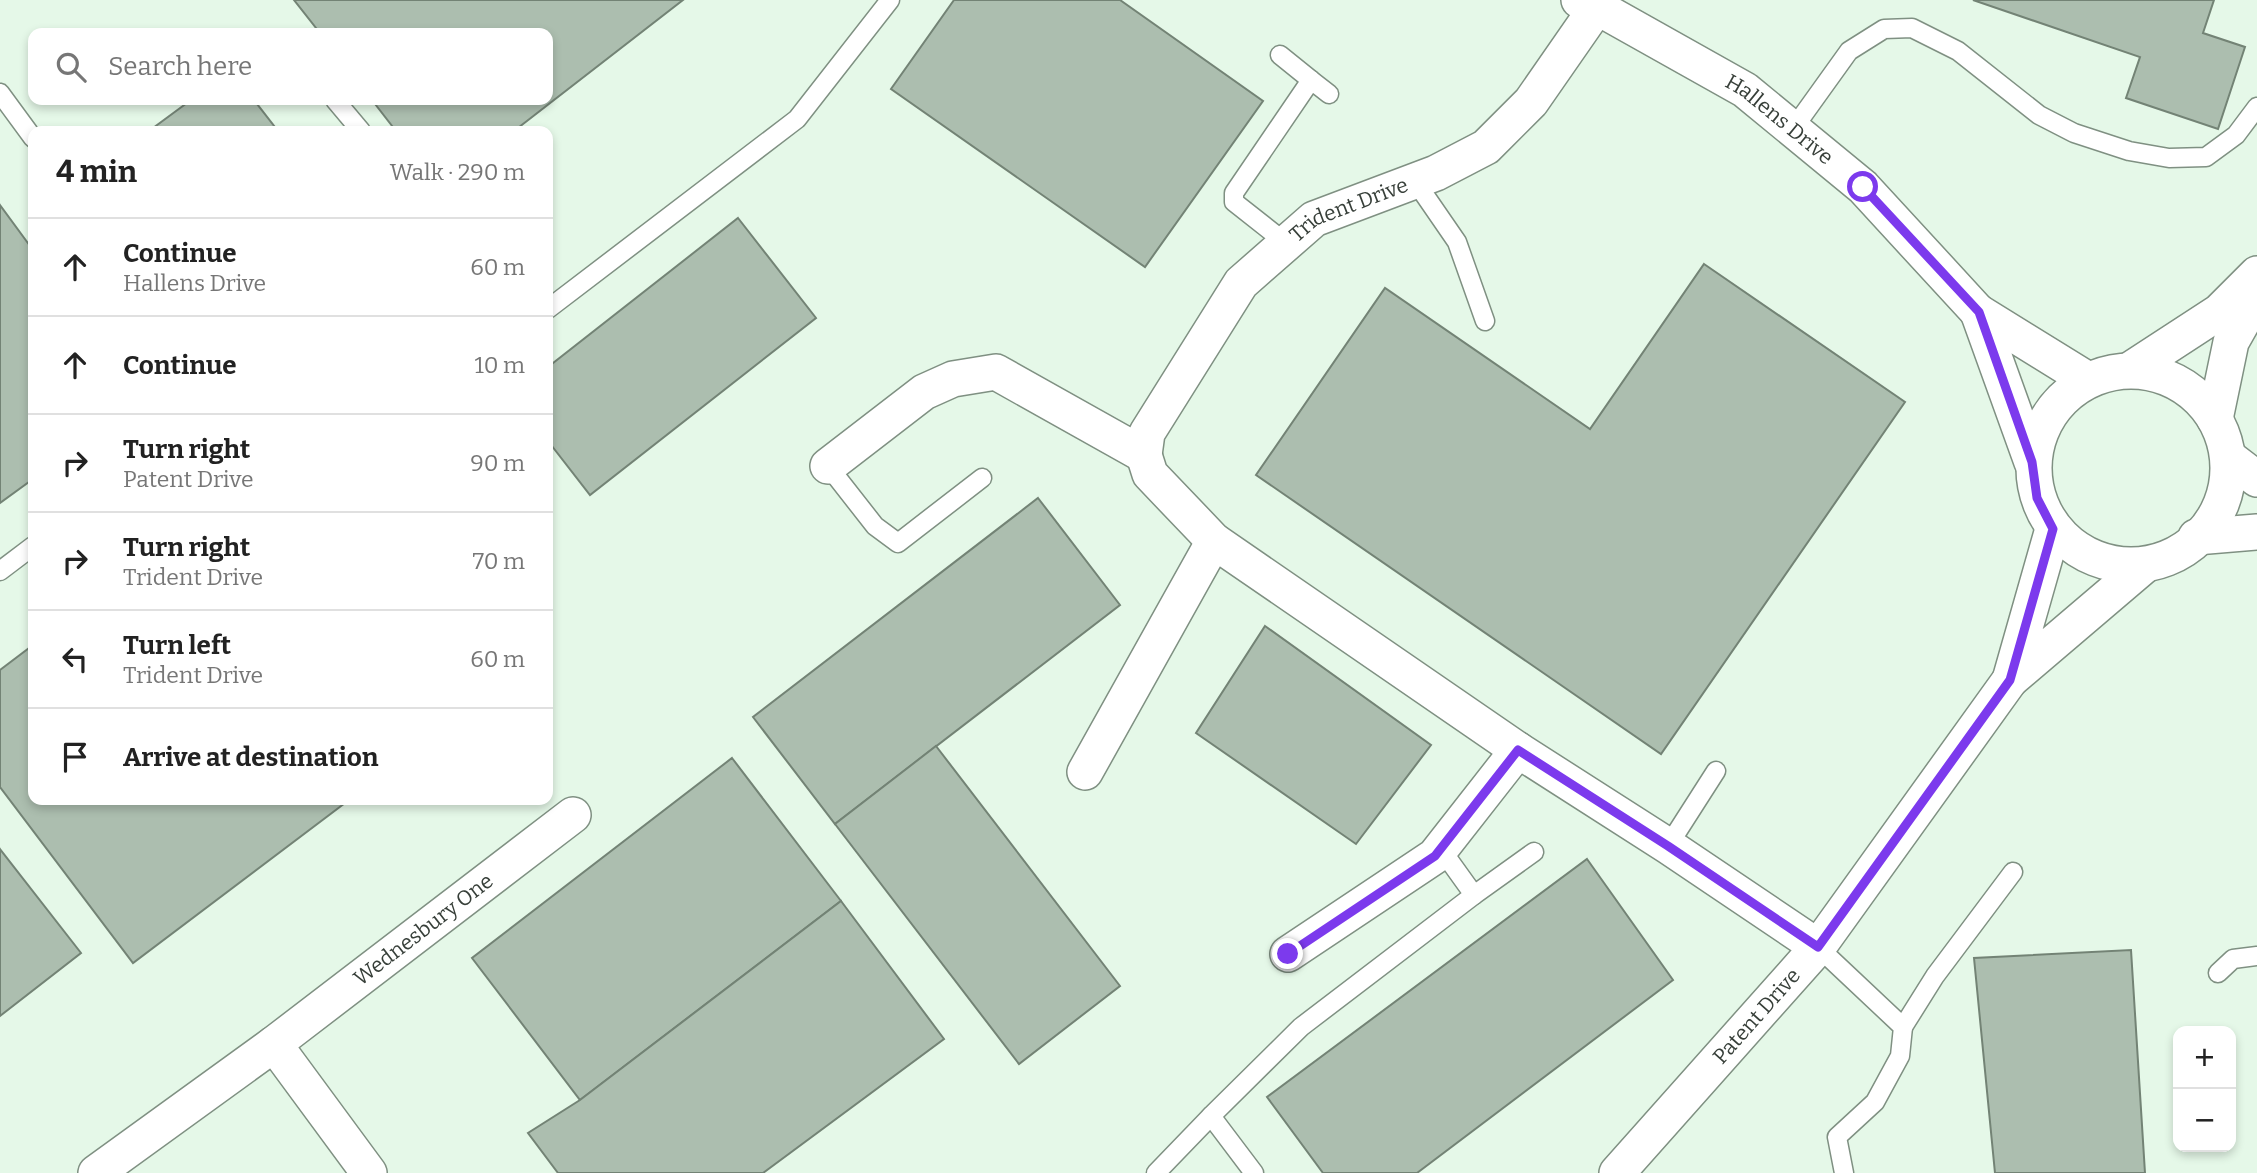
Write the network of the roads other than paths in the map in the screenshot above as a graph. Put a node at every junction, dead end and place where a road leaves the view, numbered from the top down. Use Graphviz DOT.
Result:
graph roads {
  1 [pos="890,0"];
  2 [pos="1588,3"];
  3 [pos="1280,55"];
  4 [pos="1311,80"];
  5 [pos="0,93"];
  6 [pos="1329,94"];
  7 [pos="339,105"];
  8 [pos="2257,107"];
  9 [pos="357,126"];
  10 [pos="1793,129"];
  11 [pos="28,131"];
  12 [pos="1415,181"];
  13 [pos="1286,243"];
  14 [pos="2257,274"];
  15 [pos="2257,296"];
  16 [pos="553,305"];
  17 [pos="1979,312"];
  18 [pos="1485,321"];
  19 [pos="2130,370"];
  20 [pos="2088,380"];
  21 [pos="2215,419"];
  22 [pos="1144,455"];
  23 [pos="2228,457"];
  24 [pos="2032,462"];
  25 [pos="828,466"];
  26 [pos="982,478"];
  27 [pos="2257,479"];
  28 [pos="2053,529"];
  29 [pos="2257,532"];
  30 [pos="2196,537"];
  31 [pos="1214,541"];
  32 [pos="28,550"];
  33 [pos="2146,565"];
  34 [pos="0,571"];
  35 [pos="2010,680"];
  36 [pos="1518,750"];
  37 [pos="1716,771"];
  38 [pos="1085,772"];
  39 [pos="573,815"];
  40 [pos="1668,846"];
  41 [pos="1441,849"];
  42 [pos="1534,852"];
  43 [pos="2013,872"];
  44 [pos="1474,895"];
  45 [pos="1818,947"];
  46 [pos="1288,954"];
  47 [pos="2257,956"];
  48 [pos="2218,974"];
  49 [pos="1903,1027"];
  50 [pos="274,1044"];
  51 [pos="1211,1116"];
  52 [pos="96,1173"];
  53 [pos="369,1173"];
  54 [pos="1156,1173"];
  55 [pos="1254,1173"];
  56 [pos="1617,1173"];
  57 [pos="1844,1173"];
  1 -- 16 [label="lane"];
  2 -- 10 [label="street, Hallens Drive"];
  2 -- 12 [label="street, Trident Drive"];
  3 -- 4 [label="lane"];
  4 -- 6 [label="lane"];
  4 -- 13 [label="lane"];
  5 -- 11 [label="lane"];
  7 -- 9 [label="lane"];
  8 -- 10 [label="lane"];
  10 -- 17 [label="street, Hallens Drive"];
  12 -- 13 [label="street, Trident Drive"];
  12 -- 18 [label="lane"];
  13 -- 22 [label="street, Trident Drive"];
  14 -- 19 [label="street"];
  15 -- 21 [label="street"];
  17 -- 20 [label="street, Hallens Drive"];
  17 -- 24 [label="street, Hallens Drive"];
  19 -- 20 [label="street"];
  19 -- 21 [label="street"];
  20 -- 24 [label="street"];
  21 -- 23 [label="street"];
  22 -- 25 [label="street"];
  22 -- 31 [label="street"];
  23 -- 27 [label="street"];
  23 -- 30 [label="street"];
  24 -- 28 [label="street"];
  25 -- 26 [label="lane"];
  28 -- 33 [label="street"];
  28 -- 35 [label="street, Patent Drive"];
  29 -- 30 [label="street"];
  30 -- 33 [label="street"];
  31 -- 36 [label="street"];
  31 -- 38 [label="street"];
  32 -- 34 [label="lane"];
  33 -- 35 [label="street, Patent Drive"];
  35 -- 45 [label="street, Patent Drive"];
  36 -- 40 [label="street"];
  36 -- 41 [label="street"];
  37 -- 40 [label="lane"];
  39 -- 50 [label="street, Wednesbury One"];
  40 -- 45 [label="street"];
  41 -- 44 [label="lane"];
  41 -- 46 [label="street"];
  42 -- 44 [label="lane"];
  43 -- 49 [label="lane"];
  44 -- 51 [label="lane"];
  45 -- 49 [label="lane"];
  45 -- 56 [label="street, Patent Drive"];
  47 -- 48 [label="lane"];
  49 -- 57 [label="lane"];
  50 -- 52 [label="street, Wednesbury One"];
  50 -- 53 [label="street"];
  51 -- 54 [label="lane"];
  51 -- 55 [label="lane"];
}
